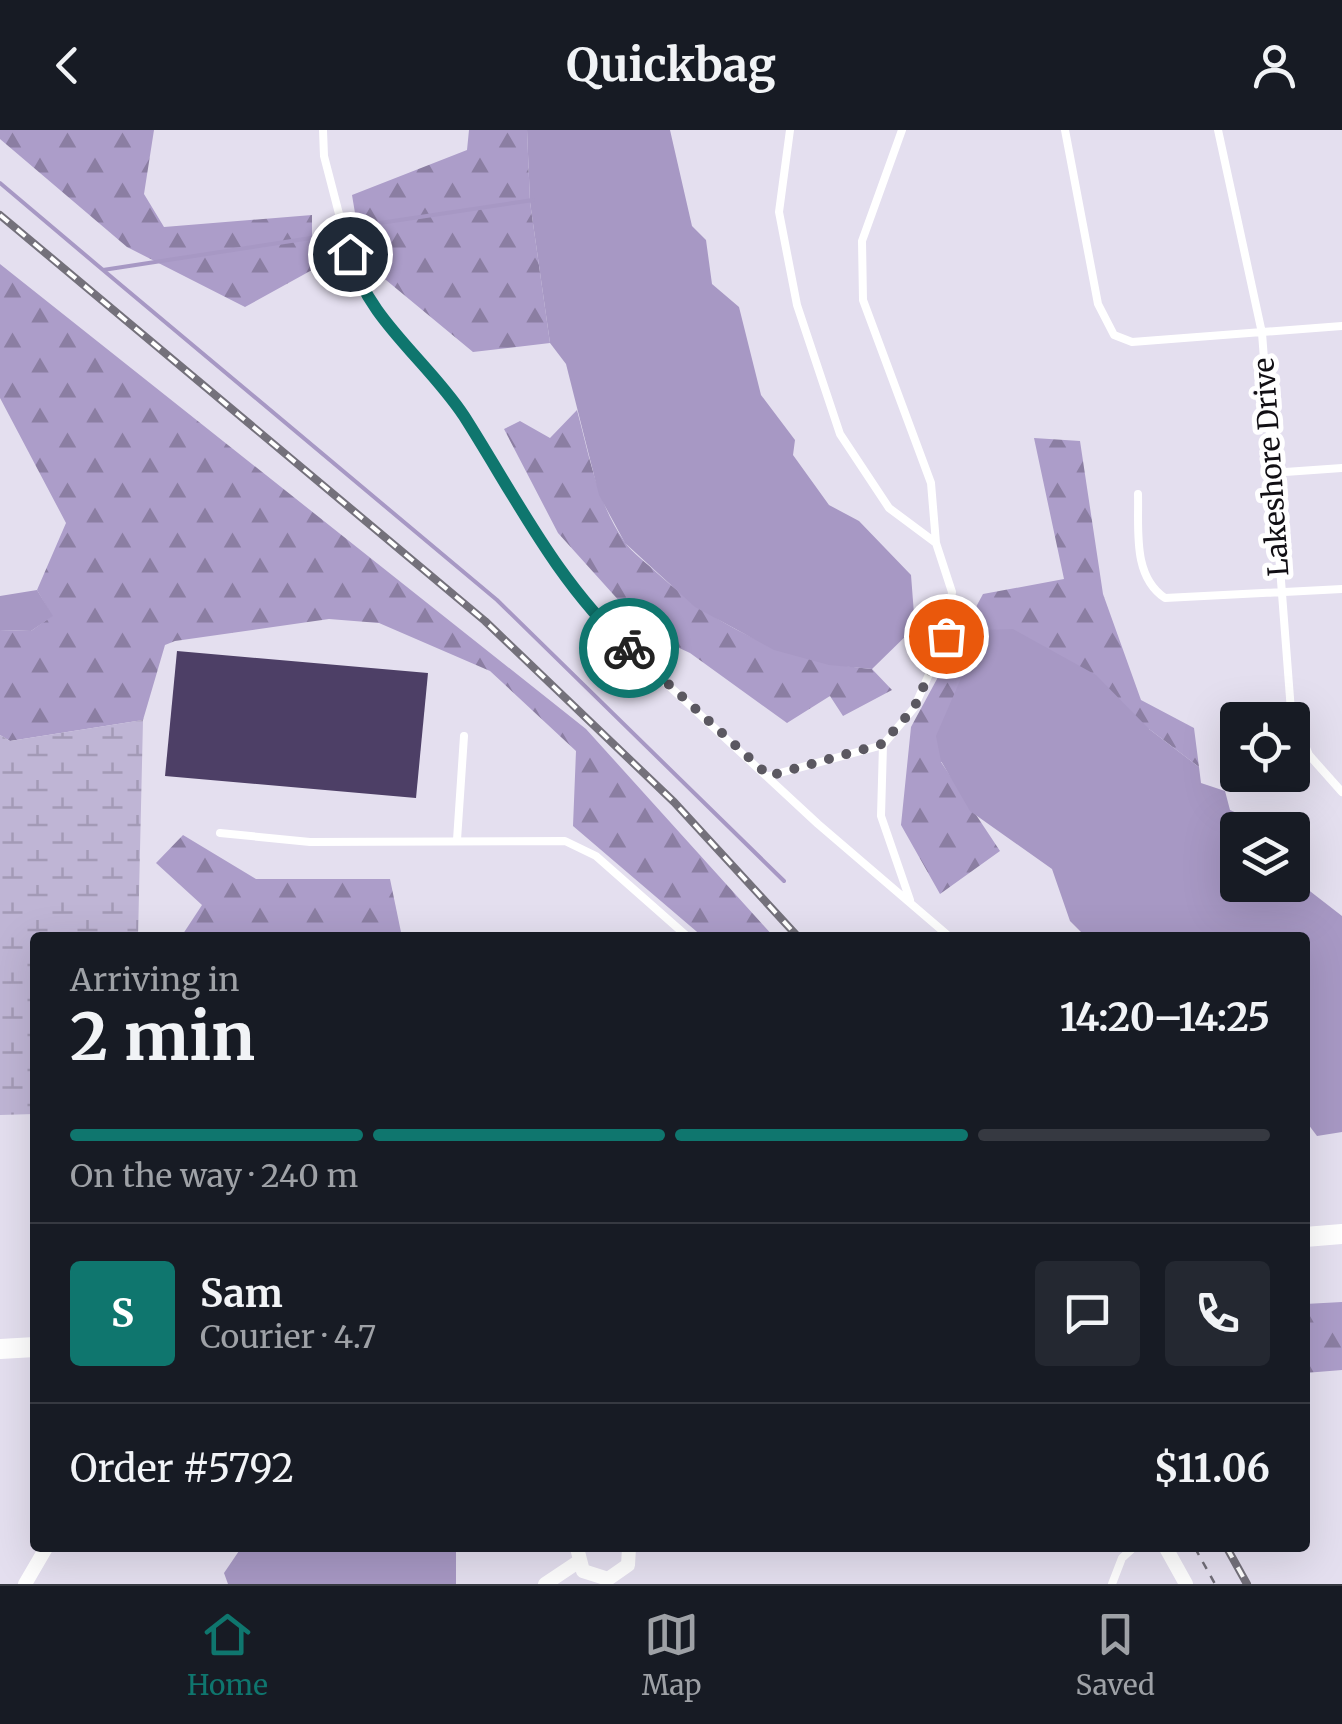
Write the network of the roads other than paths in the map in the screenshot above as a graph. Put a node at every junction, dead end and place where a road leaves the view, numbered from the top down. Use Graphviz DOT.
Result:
graph roads {
  1 [pos="323,130"];
  2 [pos="790,130"];
  3 [pos="902,130"];
  4 [pos="1066,130"];
  5 [pos="1218,130"];
  6 [pos="1342,326"];
  7 [pos="1262,333"];
  8 [pos="1342,468"];
  9 [pos="1271,473"];
  10 [pos="1138,494"];
  11 [pos="936,543"];
  12 [pos="1342,589"];
  13 [pos="1280,595"];
  14 [pos="464,736"];
  15 [pos="882,744"];
  16 [pos="769,776"];
  17 [pos="1342,792"];
  18 [pos="220,833"];
  19 [pos="457,840"];
  20 [pos="912,904"];
  21 [pos="682,932"];
  22 [pos="944,932"];
  23 [pos="1342,1234"];
  24 [pos="1310,1237"];
  25 [pos="30,1347"];
  26 [pos="0,1350"];
  27 [pos="44,1552"];
  28 [pos="629,1552"];
  29 [pos="1129,1552"];
  30 [pos="1168,1552"];
  31 [pos="577,1555"];
  32 [pos="25,1584"];
  33 [pos="545,1584"];
  34 [pos="1112,1584"];
  35 [pos="1186,1584"];
  1 -- 16 [label="lane"];
  2 -- 11 [label="lane"];
  3 -- 11 [label="lane"];
  4 -- 7 [label="lane"];
  5 -- 7 [label="lane, Lakeshore Drive"];
  6 -- 7 [label="lane"];
  7 -- 9 [label="lane, Lakeshore Drive"];
  8 -- 9 [label="lane"];
  9 -- 13 [label="lane, Lakeshore Drive"];
  10 -- 13 [label="lane"];
  11 -- 15 [label="lane"];
  12 -- 13 [label="lane"];
  13 -- 17 [label="lane, Lakeshore Drive"];
  14 -- 19 [label="lane"];
  15 -- 16 [label="lane"];
  15 -- 20 [label="lane"];
  16 -- 20 [label="lane"];
  18 -- 19 [label="lane"];
  19 -- 21 [label="lane"];
  20 -- 22 [label="lane"];
  23 -- 24 [label="main road"];
  25 -- 26 [label="main road"];
  27 -- 32 [label="street"];
  28 -- 31 [label="street"];
  29 -- 34 [label="lane"];
  30 -- 35 [label="street"];
  31 -- 33 [label="street"];
}
